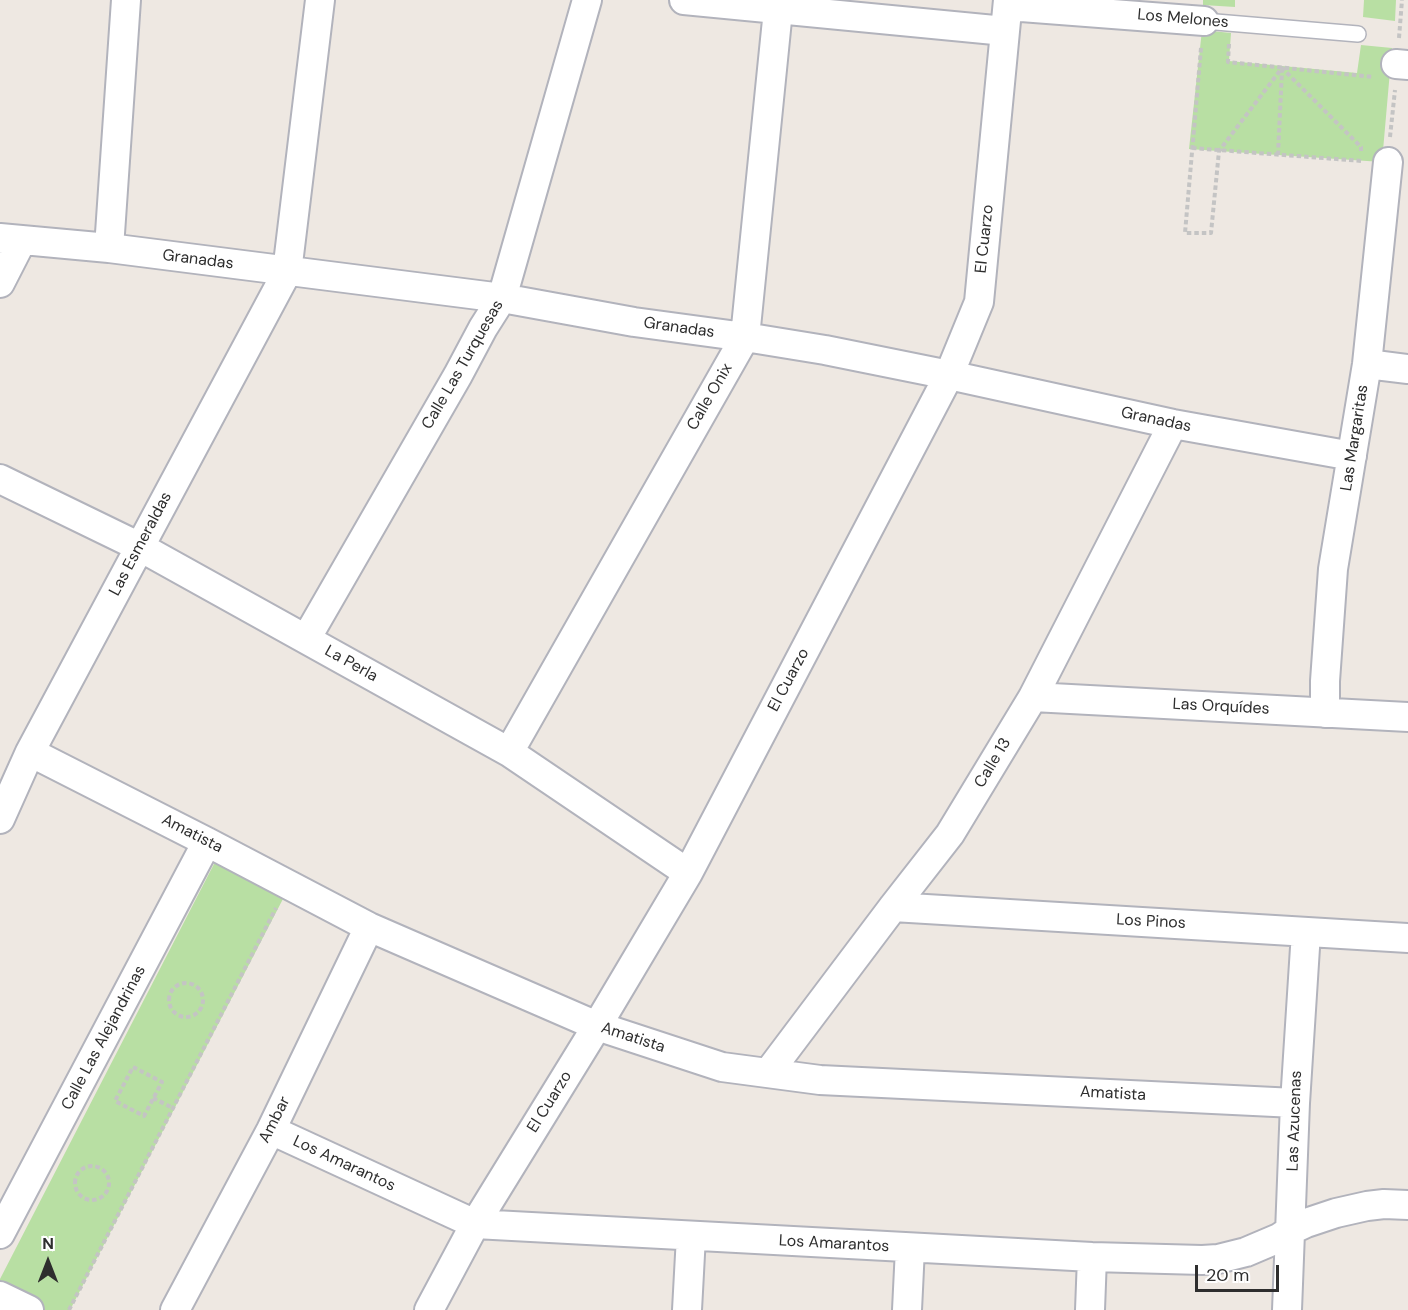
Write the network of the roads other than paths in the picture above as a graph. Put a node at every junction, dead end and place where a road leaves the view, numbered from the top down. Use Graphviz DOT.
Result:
graph roads {
  1 [pos="126,0"];
  2 [pos="320,0"];
  3 [pos="586,0"];
  4 [pos="684,0"];
  5 [pos="779,5"];
  6 [pos="1007,12"];
  7 [pos="1204,21"];
  8 [pos="1358,34"];
  9 [pos="1375,162"];
  10 [pos="11,239"];
  11 [pos="109,248"];
  12 [pos="287,272"];
  13 [pos="0,283"];
  14 [pos="502,298"];
  15 [pos="745,337"];
  16 [pos="1367,364"];
  17 [pos="1408,369"];
  18 [pos="949,375"];
  19 [pos="1173,424"];
  20 [pos="1352,456"];
  21 [pos="0,479"];
  22 [pos="140,547"];
  23 [pos="306,639"];
  24 [pos="1033,697"];
  25 [pos="1325,712"];
  26 [pos="1408,717"];
  27 [pos="30,752"];
  28 [pos="509,752"];
  29 [pos="0,819"];
  30 [pos="207,842"];
  31 [pos="688,873"];
  32 [pos="893,907"];
  33 [pos="369,927"];
  34 [pos="1306,932"];
  35 [pos="1408,938"];
  36 [pos="597,1026"];
  37 [pos="768,1073"];
  38 [pos="1295,1103"];
  39 [pos="271,1130"];
  40 [pos="1408,1205"];
  41 [pos="475,1224"];
  42 [pos="1291,1230"];
  43 [pos="0,1234"];
  44 [pos="691,1236"];
  45 [pos="910,1248"];
  46 [pos="1092,1257"];
  47 [pos="0,1296"];
  48 [pos="29,1310"];
  49 [pos="176,1310"];
  50 [pos="429,1310"];
  51 [pos="687,1310"];
  52 [pos="907,1310"];
  53 [pos="1090,1310"];
  54 [pos="1287,1310"];
  1 -- 11 [label="street"];
  2 -- 12 [label="street"];
  3 -- 14 [label="street, Calle Las Turquesas"];
  4 -- 5 [label="street, Los Melones"];
  5 -- 6 [label="street, Los Melones"];
  5 -- 15 [label="street, Calle Onix"];
  6 -- 7 [label="street, Los Melones"];
  6 -- 18 [label="street, El Cuarzo"];
  7 -- 8 [label="lane, Los Melones"];
  9 -- 16 [label="street, Las Margaritas"];
  10 -- 11 [label="street, Granadas"];
  10 -- 13 [label="street"];
  11 -- 12 [label="street, Granadas"];
  12 -- 14 [label="street, Granadas"];
  12 -- 22 [label="street, Las Esmeraldas"];
  14 -- 15 [label="street, Granadas"];
  14 -- 23 [label="street, Calle Las Turquesas"];
  15 -- 18 [label="street, Granadas"];
  15 -- 28 [label="street, Calle Onix"];
  16 -- 17 [label="street"];
  16 -- 20 [label="street, Las Margaritas"];
  18 -- 19 [label="street, Granadas"];
  18 -- 31 [label="street, El Cuarzo"];
  19 -- 20 [label="street, Granadas"];
  19 -- 24 [label="street, Calle 13"];
  20 -- 25 [label="street, Las Margaritas"];
  21 -- 22 [label="street, La Perla"];
  22 -- 23 [label="street, La Perla"];
  22 -- 27 [label="street, Las Esmeraldas"];
  23 -- 28 [label="street, La Perla"];
  24 -- 25 [label="street, Las Orquídes"];
  24 -- 32 [label="street, Calle 13"];
  25 -- 26 [label="street, Las Orquídes"];
  27 -- 29 [label="street, Las Esmeraldas"];
  27 -- 30 [label="street, Amatista"];
  28 -- 31 [label="street, La Perla"];
  30 -- 33 [label="street, Amatista"];
  30 -- 43 [label="street, Calle Las Alejandrinas"];
  31 -- 36 [label="street, El Cuarzo"];
  32 -- 34 [label="street, Los Pinos"];
  32 -- 37 [label="street, Calle 13"];
  33 -- 36 [label="street, Amatista"];
  33 -- 39 [label="street, Ambar"];
  34 -- 35 [label="street, Los Pinos"];
  34 -- 38 [label="street, Las Azucenas"];
  36 -- 37 [label="street, Amatista"];
  36 -- 41 [label="street, El Cuarzo"];
  37 -- 38 [label="street, Amatista"];
  38 -- 42 [label="street, Las Azucenas"];
  39 -- 41 [label="street, Los Amarantos"];
  39 -- 49 [label="street, Ambar"];
  40 -- 42 [label="street, Los Amarantos"];
  41 -- 44 [label="street, Los Amarantos"];
  41 -- 50 [label="street, El Cuarzo"];
  42 -- 46 [label="street, Los Amarantos"];
  42 -- 54 [label="street, Las Azucenas"];
  44 -- 45 [label="street, Los Amarantos"];
  44 -- 51 [label="street"];
  45 -- 46 [label="street, Los Amarantos"];
  45 -- 52 [label="street"];
  46 -- 53 [label="street"];
  47 -- 48 [label="street"];
}
